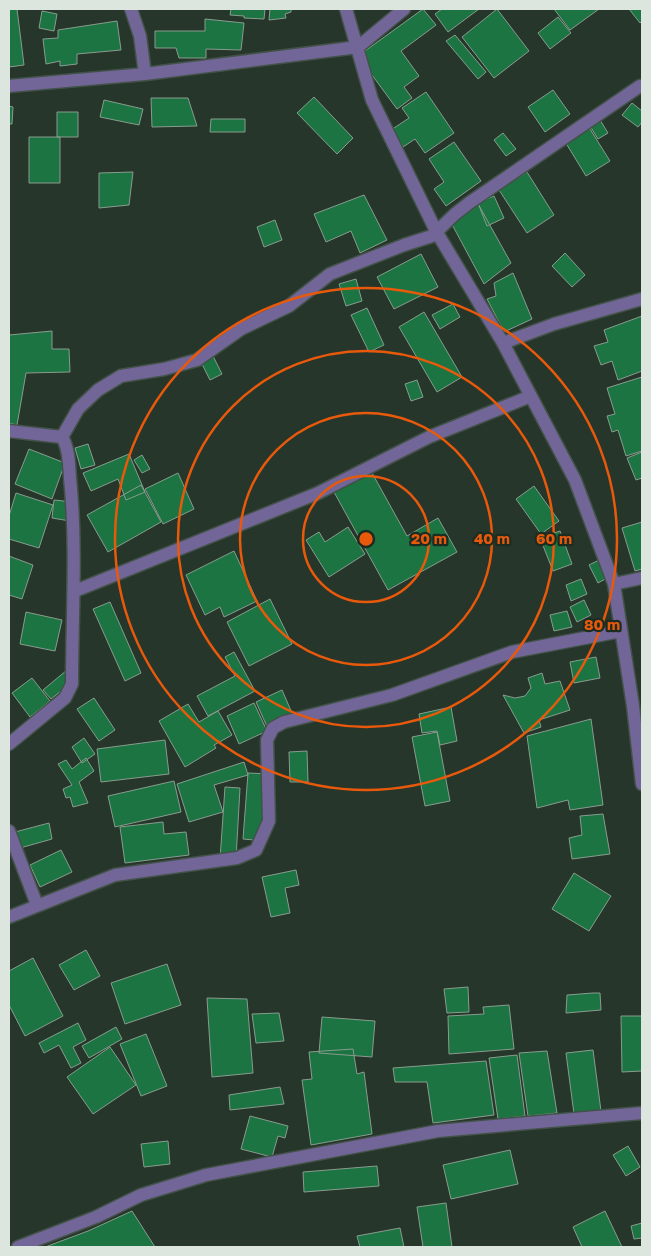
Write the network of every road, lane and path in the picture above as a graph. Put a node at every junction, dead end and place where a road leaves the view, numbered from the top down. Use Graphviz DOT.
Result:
graph roads {
  1 [pos="131,9"];
  2 [pos="346,9"];
  3 [pos="404,9"];
  4 [pos="358,48"];
  5 [pos="145,74"];
  6 [pos="9,86"];
  7 [pos="640,86"];
  8 [pos="436,231"];
  9 [pos="642,299"];
  10 [pos="503,343"];
  11 [pos="531,396"];
  12 [pos="9,431"];
  13 [pos="62,437"];
  14 [pos="642,578"];
  15 [pos="614,584"];
  16 [pos="74,591"];
  17 [pos="621,631"];
  18 [pos="9,744"];
  19 [pos="642,784"];
  20 [pos="9,831"];
  21 [pos="37,905"];
  22 [pos="9,917"];
  23 [pos="642,1113"];
  24 [pos="18,1247"];
  1 -- 5 [label="street"];
  2 -- 4 [label="street"];
  3 -- 4 [label="street"];
  4 -- 5 [label="street"];
  4 -- 8 [label="street"];
  5 -- 6 [label="street"];
  7 -- 8 [label="street"];
  8 -- 10 [label="street"];
  8 -- 13 [label="street"];
  9 -- 10 [label="street"];
  10 -- 11 [label="street"];
  11 -- 15 [label="street"];
  11 -- 16 [label="street"];
  12 -- 13 [label="street"];
  13 -- 16 [label="street"];
  14 -- 15 [label="street"];
  15 -- 17 [label="street"];
  16 -- 18 [label="street"];
  17 -- 19 [label="street"];
  17 -- 21 [label="street"];
  20 -- 21 [label="street"];
  21 -- 22 [label="street"];
  23 -- 24 [label="street"];
}
